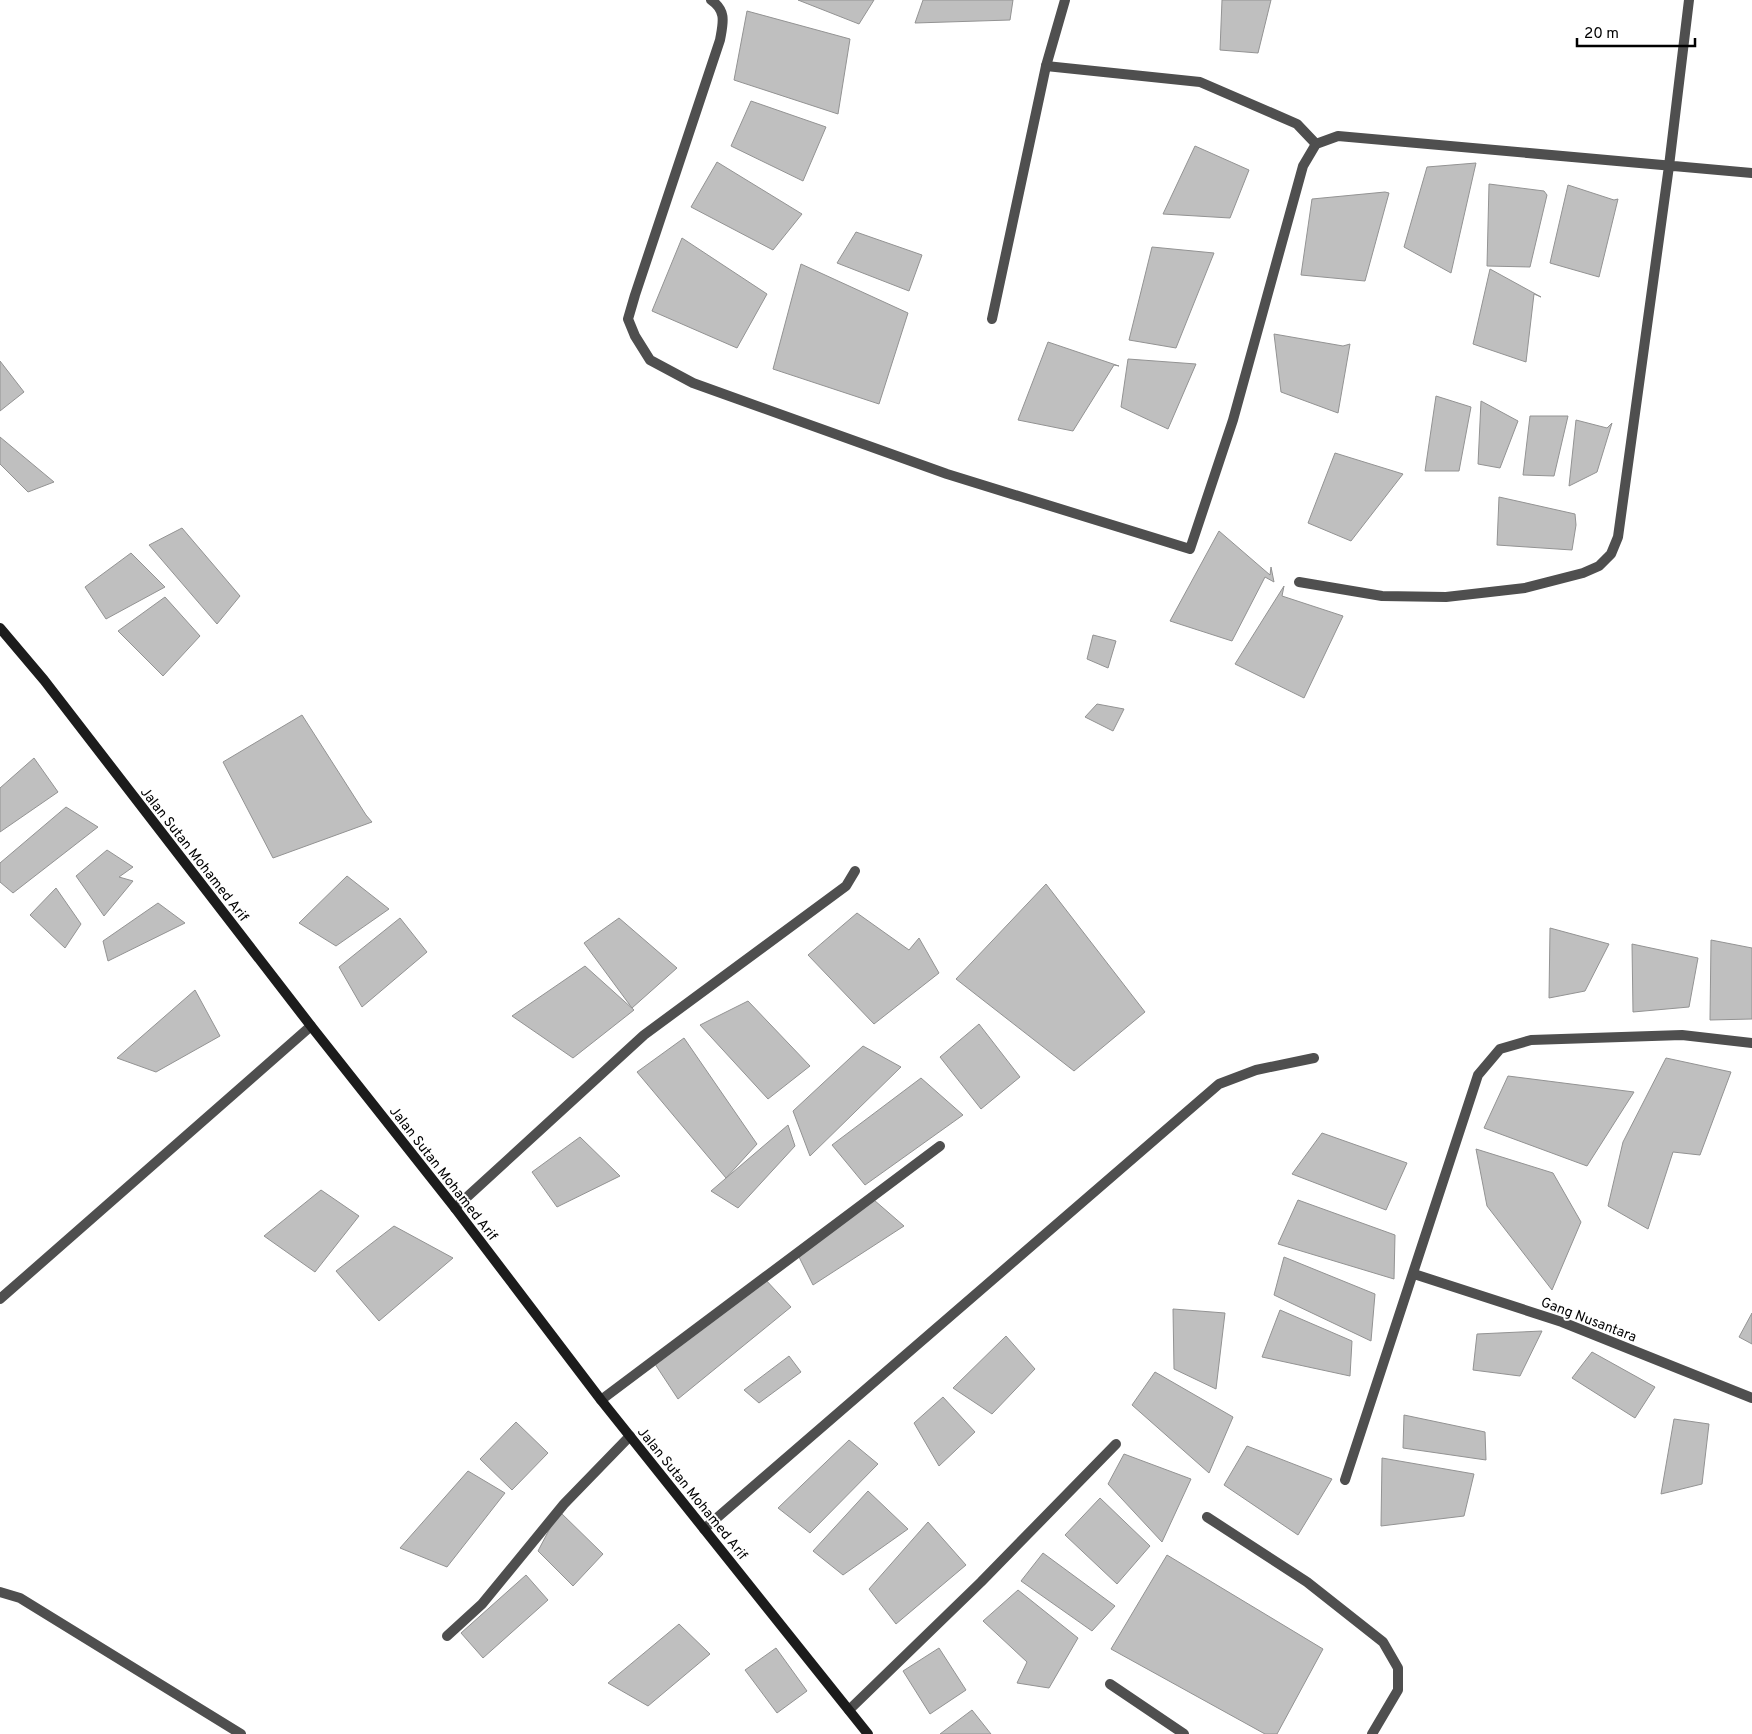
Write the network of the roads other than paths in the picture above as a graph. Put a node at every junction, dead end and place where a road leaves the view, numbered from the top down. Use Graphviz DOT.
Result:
graph roads {
  1 [pos="711,0"];
  2 [pos="1065,0"];
  3 [pos="1689,0"];
  4 [pos="1046,66"];
  5 [pos="1316,144"];
  6 [pos="1669,166"];
  7 [pos="1752,173"];
  8 [pos="992,319"];
  9 [pos="1299,582"];
  10 [pos="0,628"];
  11 [pos="855,871"];
  12 [pos="311,1026"];
  13 [pos="1752,1042"];
  14 [pos="1314,1058"];
  15 [pos="940,1146"];
  16 [pos="455,1208"];
  17 [pos="1414,1274"];
  18 [pos="0,1299"];
  19 [pos="1752,1398"];
  20 [pos="601,1400"];
  21 [pos="630,1436"];
  22 [pos="1116,1444"];
  23 [pos="1345,1480"];
  24 [pos="1207,1517"];
  25 [pos="704,1529"];
  26 [pos="0,1592"];
  27 [pos="447,1636"];
  28 [pos="1110,1684"];
  29 [pos="849,1710"];
  30 [pos="241,1734"];
  31 [pos="868,1734"];
  32 [pos="1184,1734"];
  33 [pos="1372,1734"];
  1 -- 5 [label="street"];
  2 -- 4 [label="street"];
  3 -- 6 [label="street"];
  4 -- 5 [label="street"];
  4 -- 8 [label="street"];
  5 -- 6 [label="street"];
  6 -- 7 [label="street"];
  6 -- 9 [label="street"];
  10 -- 12 [label="street, Jalan Sutan Mohamed Arif"];
  11 -- 16 [label="street"];
  12 -- 16 [label="street, Jalan Sutan Mohamed Arif"];
  12 -- 18 [label="street"];
  13 -- 17 [label="street"];
  14 -- 25 [label="street"];
  15 -- 20 [label="street"];
  16 -- 20 [label="street, Jalan Sutan Mohamed Arif"];
  17 -- 19 [label="street, Gang Nusantara"];
  17 -- 23 [label="street"];
  20 -- 21 [label="street, Jalan Sutan Mohamed Arif"];
  21 -- 25 [label="street, Jalan Sutan Mohamed Arif"];
  21 -- 27 [label="street"];
  22 -- 29 [label="street"];
  24 -- 33 [label="street"];
  25 -- 29 [label="street, Jalan Sutan Mohamed Arif"];
  26 -- 30 [label="street"];
  28 -- 32 [label="street"];
  29 -- 31 [label="street, Jalan Sutan Mohamed Arif"];
}
